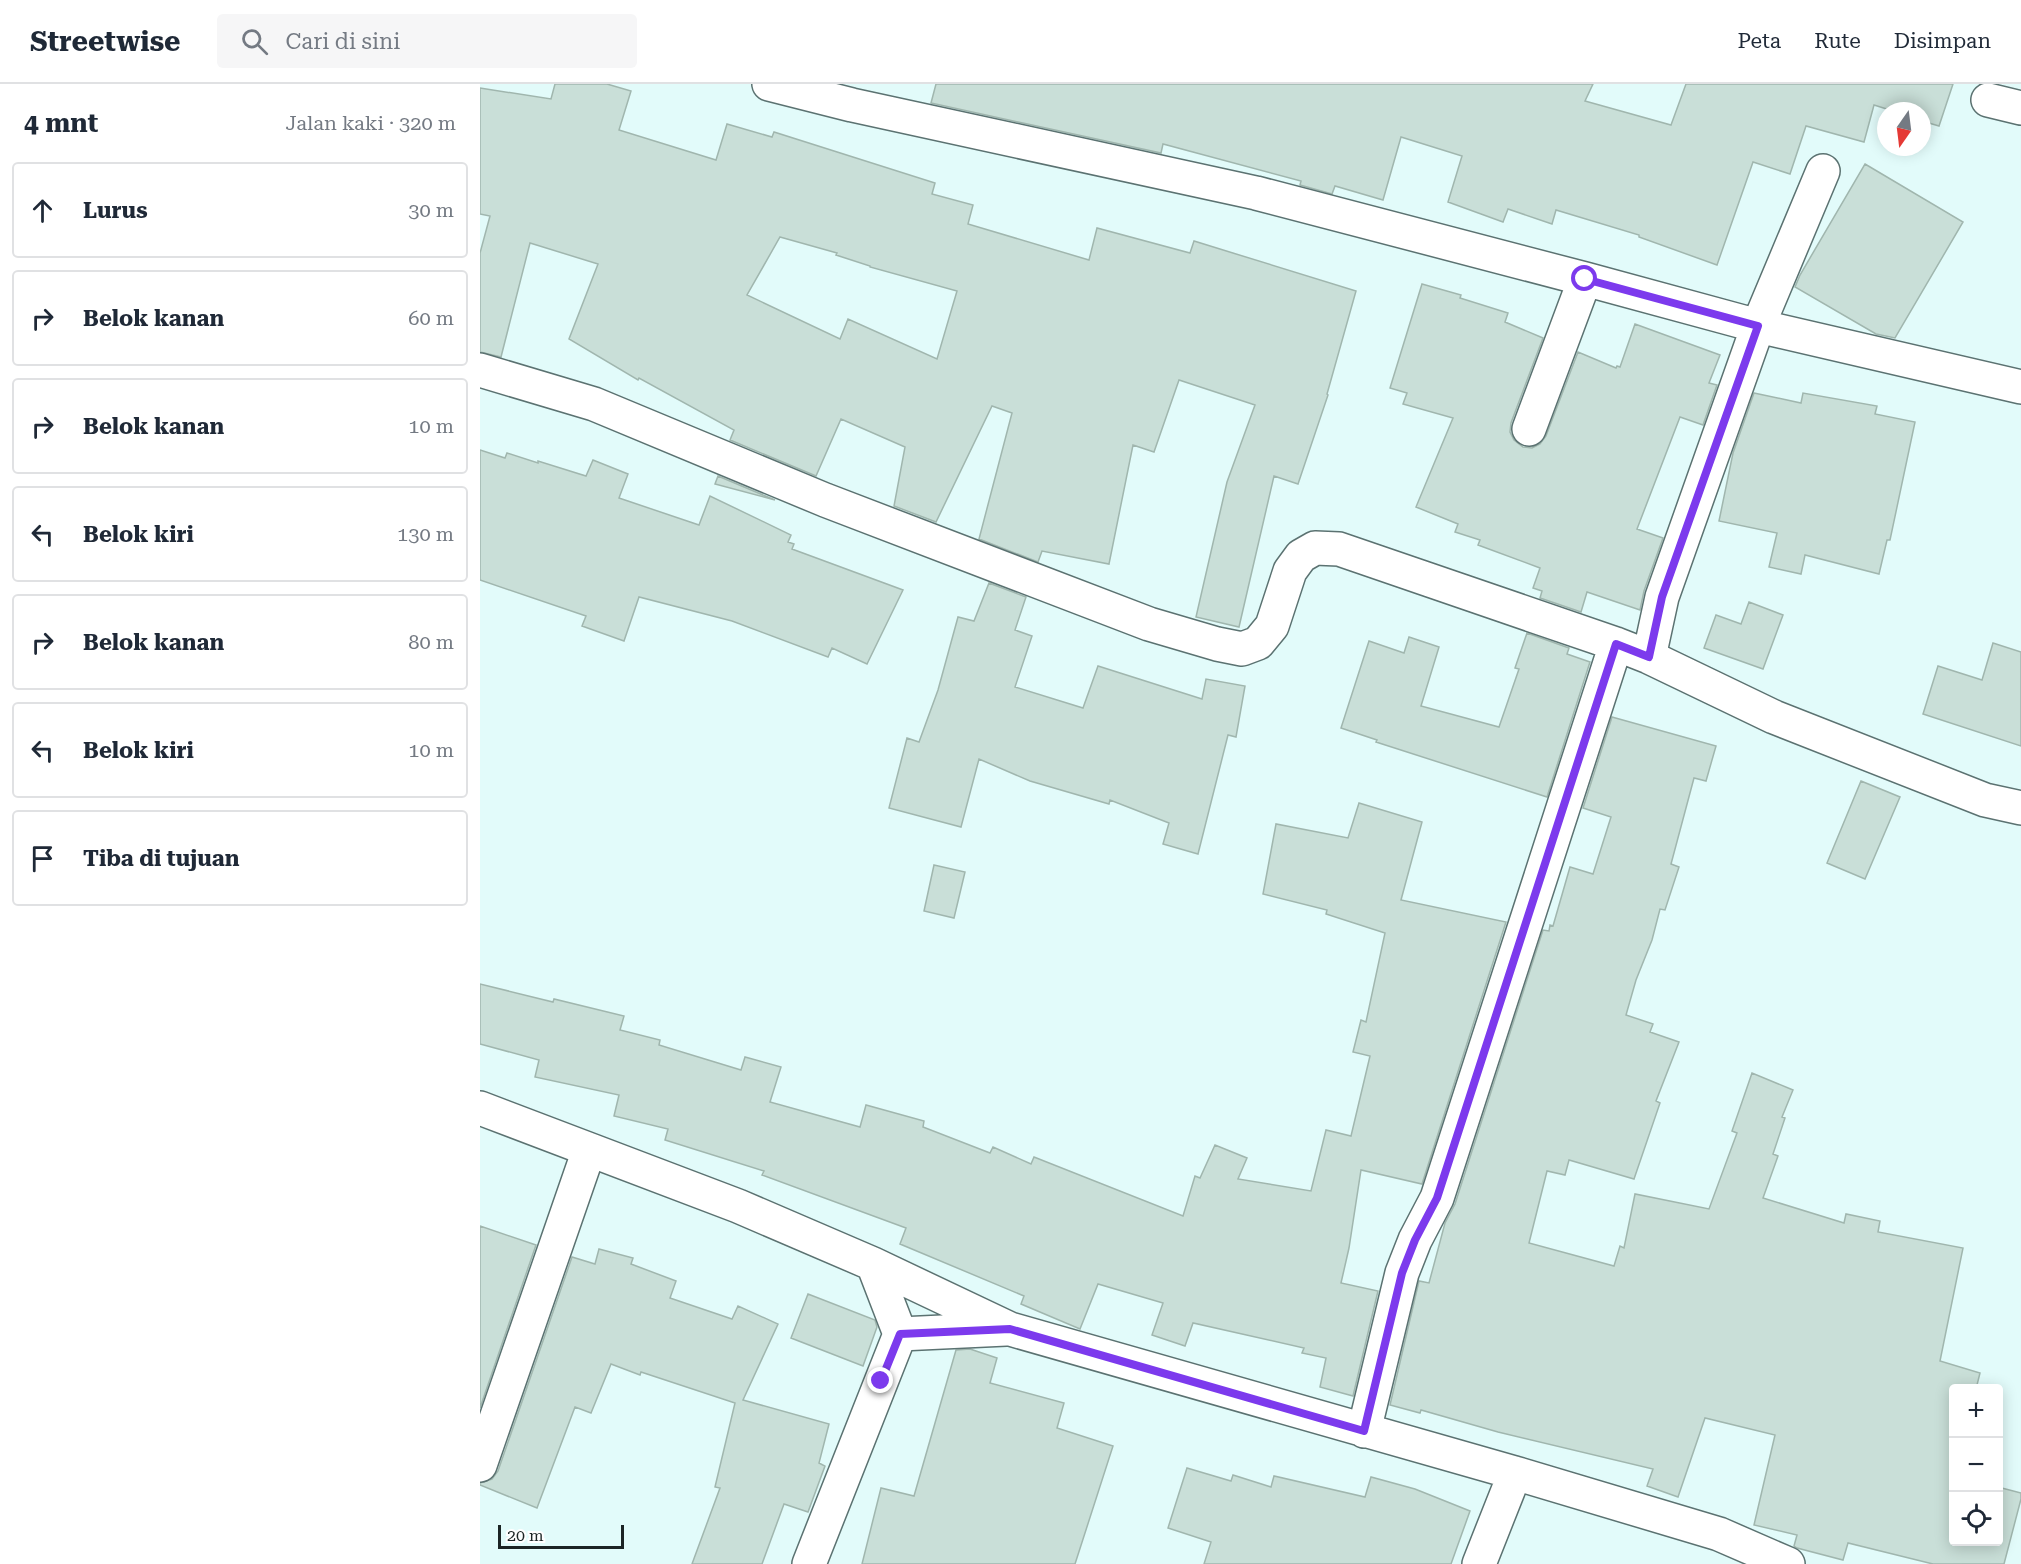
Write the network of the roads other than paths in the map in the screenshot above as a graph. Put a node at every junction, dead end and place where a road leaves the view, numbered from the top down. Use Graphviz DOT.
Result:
graph roads {
  1 [pos="769,84"];
  2 [pos="1988,100"];
  3 [pos="2021,108"];
  4 [pos="1823,171"];
  5 [pos="1585,279"];
  6 [pos="1758,326"];
  7 [pos="480,370"];
  8 [pos="2021,387"];
  9 [pos="1529,429"];
  10 [pos="1616,644"];
  11 [pos="1649,657"];
  12 [pos="2021,808"];
  13 [pos="480,1108"];
  14 [pos="589,1150"];
  15 [pos="873,1264"];
  16 [pos="1010,1329"];
  17 [pos="900,1334"];
  18 [pos="1364,1431"];
  19 [pos="480,1465"];
  20 [pos="1515,1473"];
  21 [pos="809,1564"];
  22 [pos="1479,1564"];
  23 [pos="1788,1564"];
  1 -- 5 [label="street"];
  2 -- 3 [label="street"];
  4 -- 6 [label="street"];
  5 -- 6 [label="street"];
  5 -- 9 [label="street"];
  6 -- 8 [label="street"];
  6 -- 11 [label="street"];
  7 -- 10 [label="street"];
  10 -- 11 [label="street"];
  10 -- 18 [label="street"];
  11 -- 12 [label="street"];
  13 -- 14 [label="street"];
  14 -- 15 [label="street"];
  14 -- 19 [label="street"];
  15 -- 16 [label="street"];
  15 -- 17 [label="street"];
  16 -- 17 [label="street"];
  16 -- 18 [label="street"];
  17 -- 21 [label="street"];
  18 -- 20 [label="street"];
  20 -- 22 [label="street"];
  20 -- 23 [label="street"];
}
